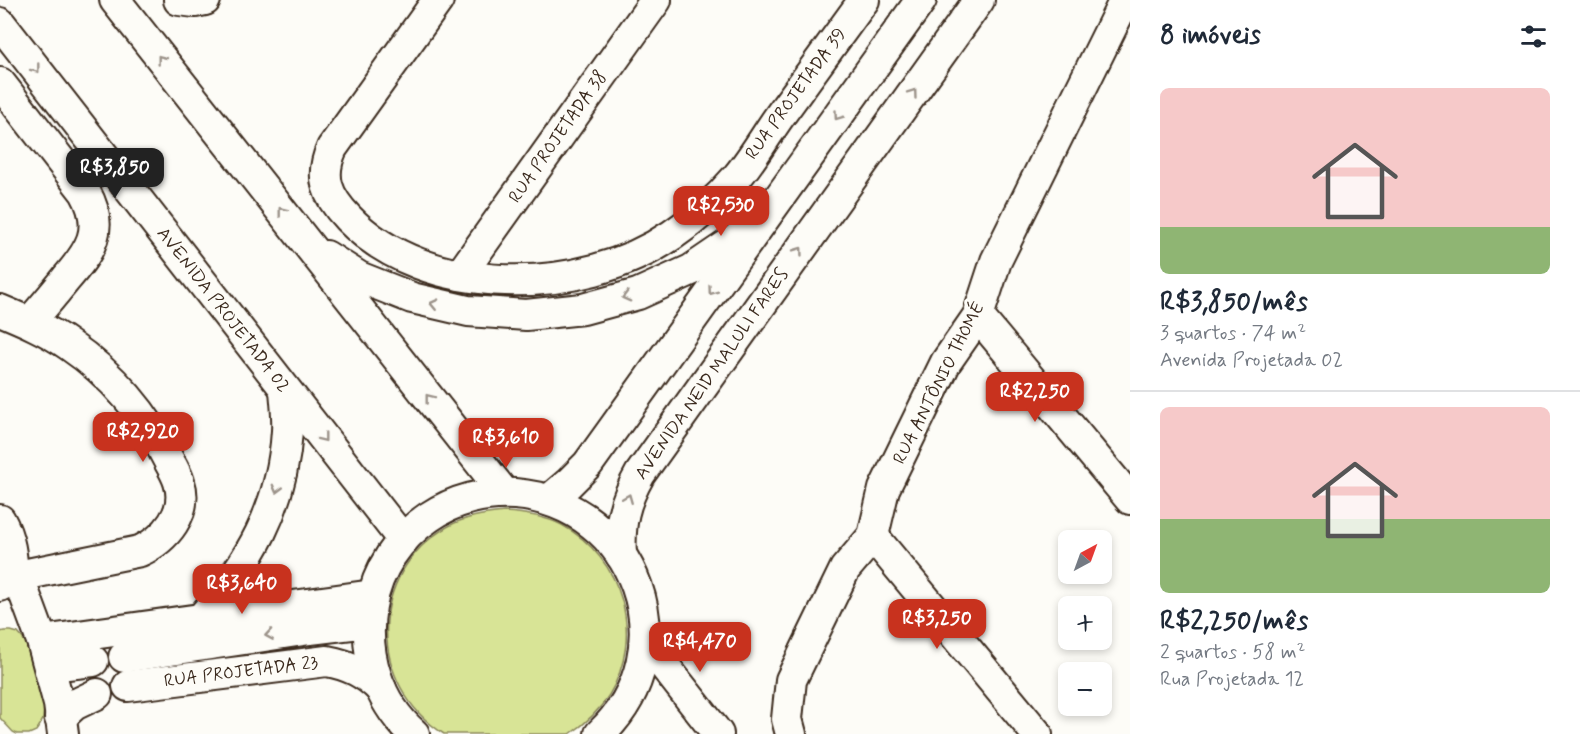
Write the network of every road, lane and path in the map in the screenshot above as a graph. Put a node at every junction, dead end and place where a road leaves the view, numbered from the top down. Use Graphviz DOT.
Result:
graph roads {
  1 [pos="115,0"];
  2 [pos="438,0"];
  3 [pos="656,0"];
  4 [pos="864,0"];
  5 [pos="921,0"];
  6 [pos="979,0"];
  7 [pos="1125,0"];
  8 [pos="0,23"];
  9 [pos="0,83"];
  10 [pos="779,198"];
  11 [pos="310,246"];
  12 [pos="460,274"];
  13 [pos="0,310"];
  14 [pos="978,316"];
  15 [pos="30,322"];
  16 [pos="285,390"];
  17 [pos="504,493"];
  18 [pos="1130,499"];
  19 [pos="549,500"];
  20 [pos="0,520"];
  21 [pos="873,536"];
  22 [pos="403,540"];
  23 [pos="621,555"];
  24 [pos="7,581"];
  25 [pos="370,609"];
  26 [pos="200,620"];
  27 [pos="645,641"];
  28 [pos="46,654"];
  29 [pos="93,661"];
  30 [pos="381,689"];
  31 [pos="97,694"];
  32 [pos="62,726"];
  33 [pos="408,732"];
  34 [pos="600,734"];
  35 [pos="718,734"];
  36 [pos="791,734"];
  37 [pos="1037,734"];
  11 -- 1 [label="street, one-way"];
  2 -- 12 [label="street, RUA PROJETADA 39"];
  3 -- 12 [label="street, RUA PROJETADA 38"];
  4 -- 12 [label="street, RUA PROJETADA 39"];
  5 -- 10 [label="street, one-way"];
  23 -- 6 [label="street, AVENIDA NEID MALULI FARES, one-way"];
  7 -- 14 [label="street, RUA ANTÔNIO THOMÉ"];
  8 -- 16 [label="street, AVENIDA PROJETADA 02, one-way"];
  9 -- 15 [label="street"];
  10 -- 11 [label="street, one-way"];
  10 -- 19 [label="street, one-way"];
  17 -- 11 [label="street, one-way"];
  13 -- 15 [label="street"];
  14 -- 18 [label="street"];
  14 -- 21 [label="street, RUA ANTÔNIO THOMÉ"];
  15 -- 24 [label="street"];
  16 -- 22 [label="street, AVENIDA PROJETADA 02, one-way"];
  16 -- 26 [label="street, one-way"];
  17 -- 19 [label="street"];
  17 -- 22 [label="street"];
  19 -- 23 [label="street"];
  20 -- 24 [label="street"];
  21 -- 36 [label="street, RUA ANTÔNIO THOMÉ"];
  21 -- 37 [label="street"];
  22 -- 25 [label="street"];
  23 -- 27 [label="street"];
  24 -- 28 [label="street"];
  25 -- 26 [label="street"];
  25 -- 30 [label="street"];
  25 -- 30 [label="street, RUA PROJETADA 23, one-way"];
  26 -- 28 [label="street"];
  27 -- 34 [label="street"];
  27 -- 35 [label="street"];
  28 -- 29 [label="street"];
  28 -- 32 [label="street"];
  30 -- 33 [label="street"];
  31 -- 32 [label="street"];
}
